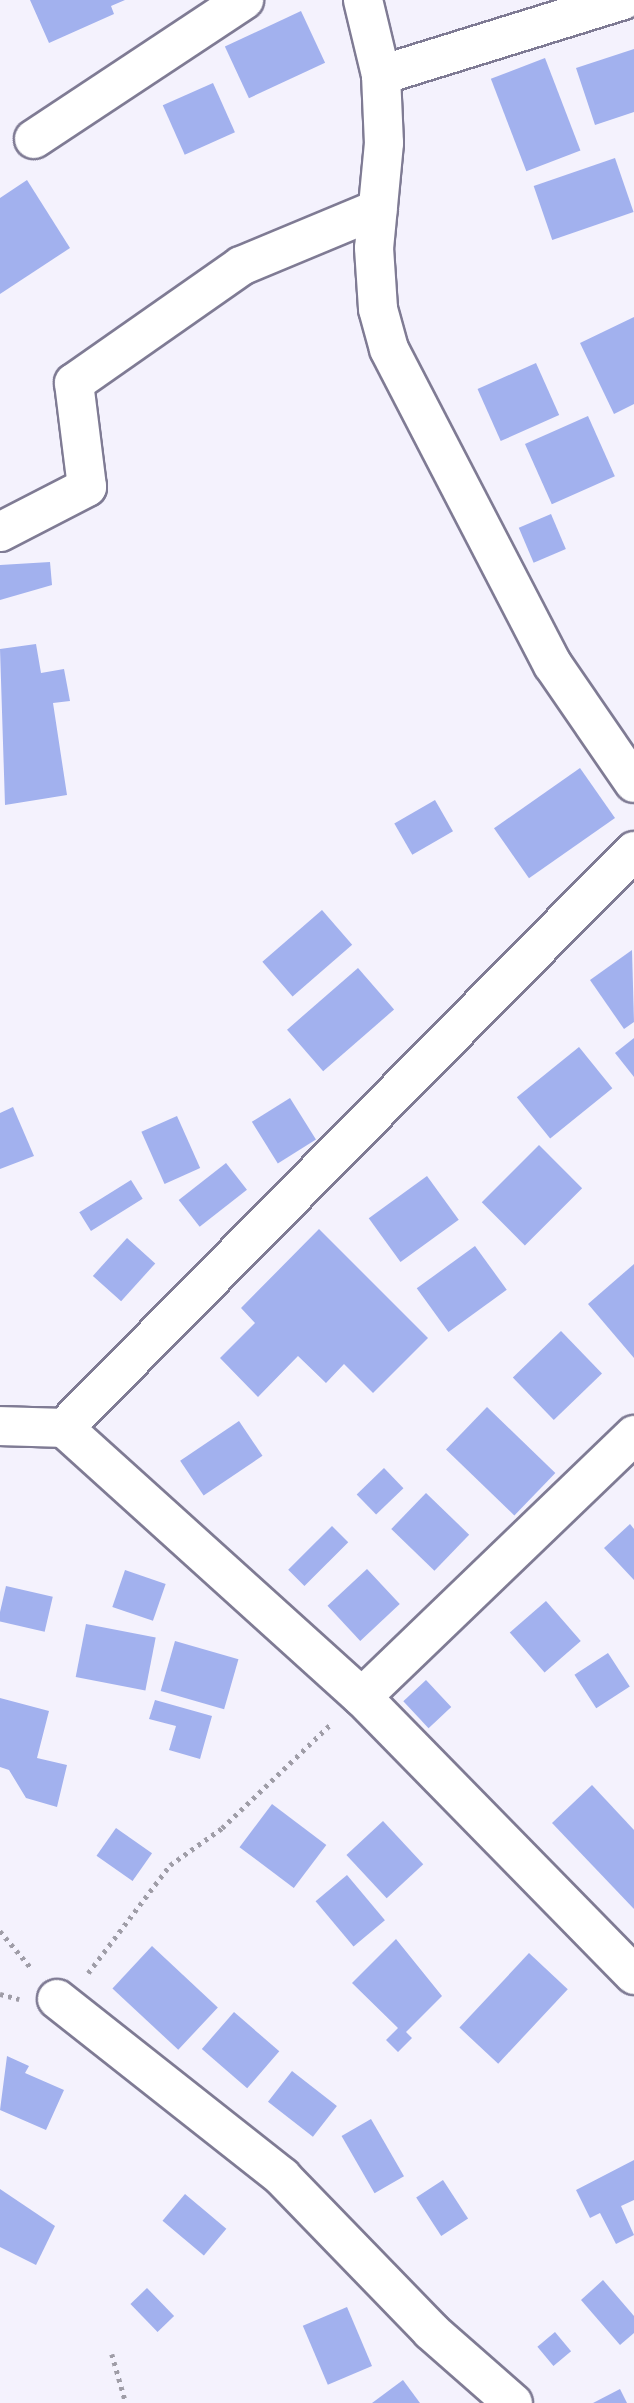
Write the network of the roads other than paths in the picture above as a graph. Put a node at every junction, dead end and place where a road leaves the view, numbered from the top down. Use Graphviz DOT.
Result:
graph roads {
  1 [pos="244,0"];
  2 [pos="363,0"];
  3 [pos="624,0"];
  4 [pos="381,75"];
  5 [pos="34,139"];
  6 [pos="378,209"];
  7 [pos="0,532"];
  8 [pos="634,783"];
  9 [pos="634,851"];
  10 [pos="0,1426"];
  11 [pos="64,1428"];
  12 [pos="634,1435"];
  13 [pos="362,1697"];
  14 [pos="634,1975"];
  15 [pos="57,1999"];
  16 [pos="513,2403"];
  1 -- 5 [label="street"];
  2 -- 4 [label="street"];
  3 -- 4 [label="street"];
  4 -- 6 [label="street"];
  6 -- 7 [label="street"];
  6 -- 8 [label="street"];
  9 -- 11 [label="street"];
  10 -- 11 [label="street"];
  11 -- 13 [label="street"];
  12 -- 13 [label="street"];
  13 -- 14 [label="street"];
  15 -- 16 [label="street"];
}
